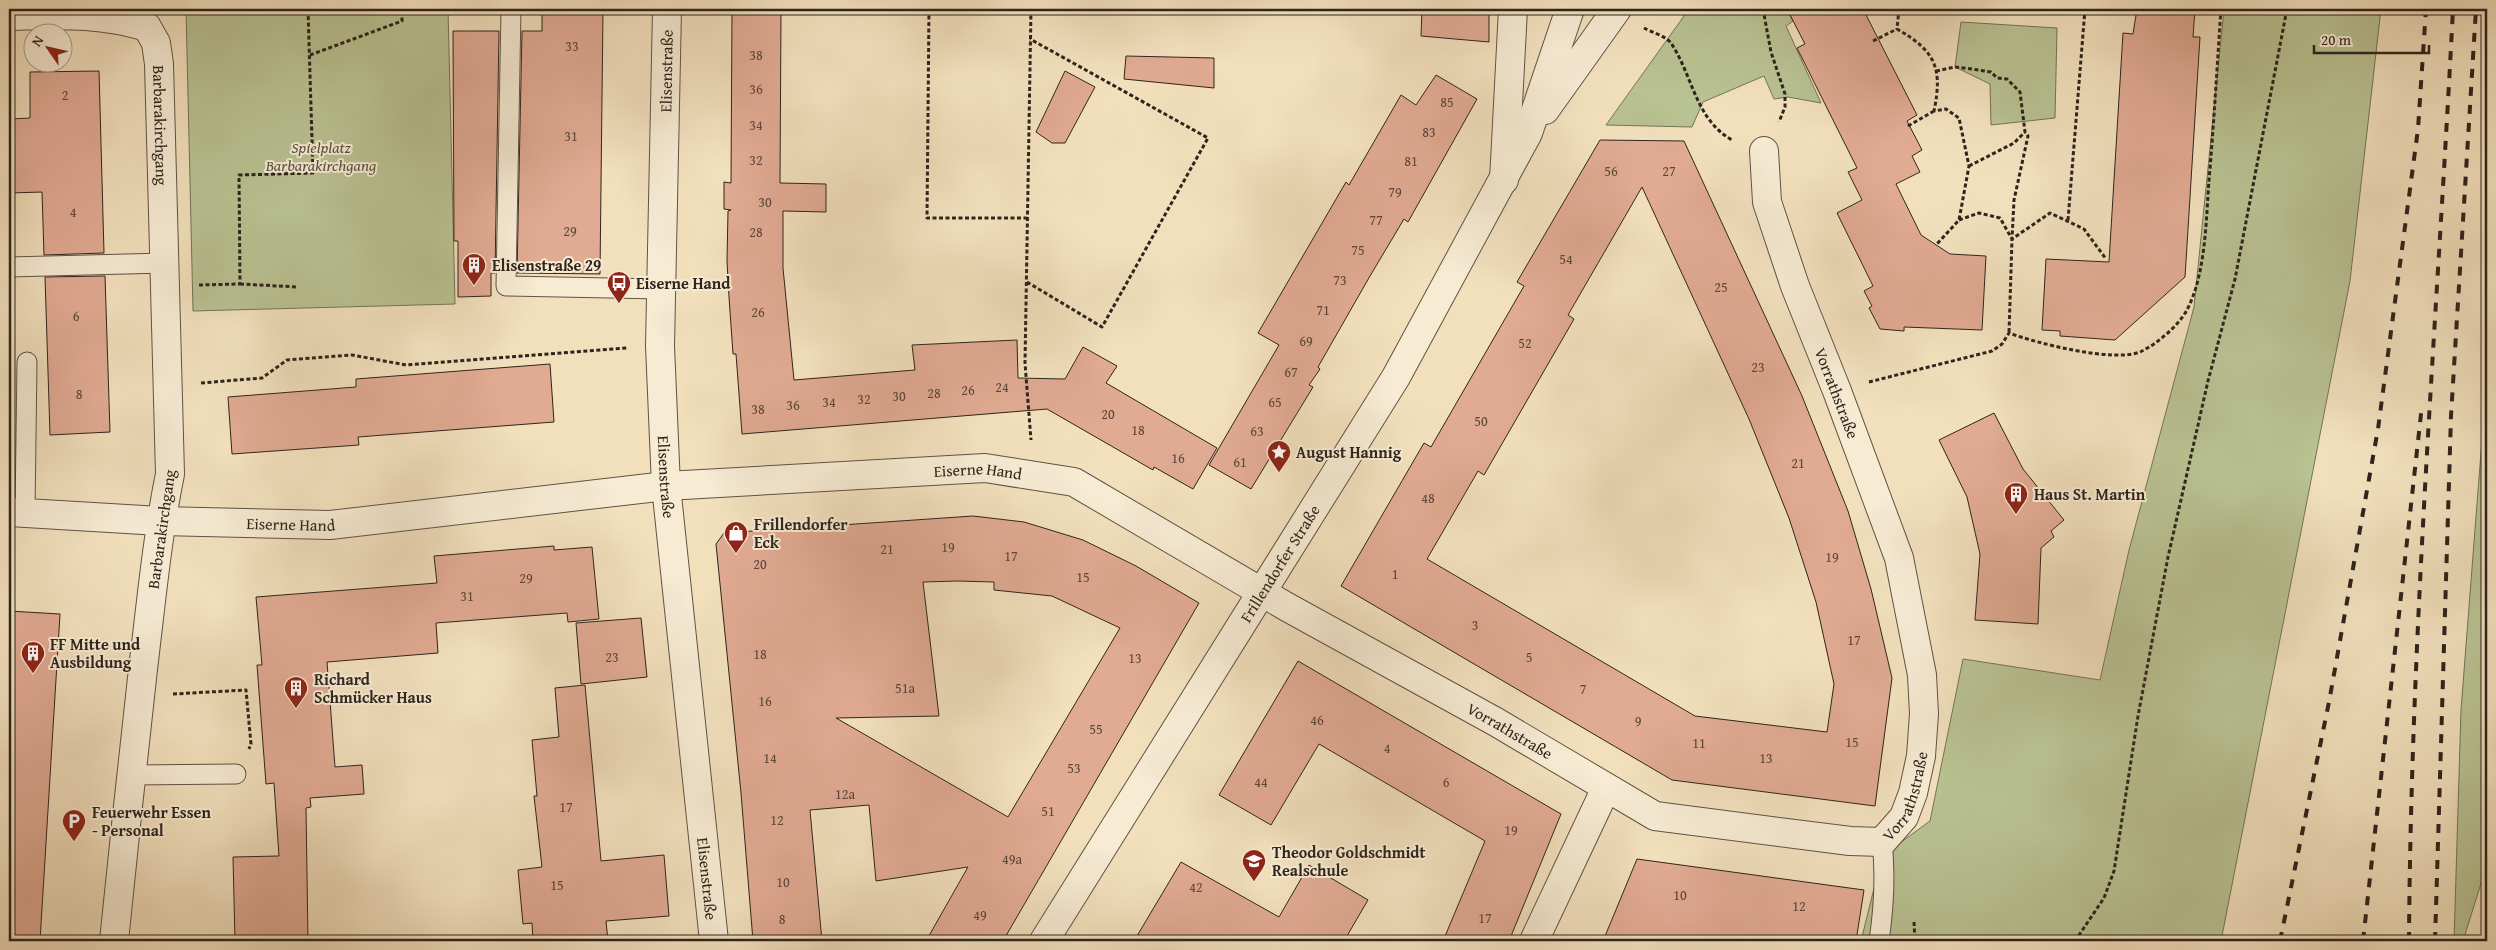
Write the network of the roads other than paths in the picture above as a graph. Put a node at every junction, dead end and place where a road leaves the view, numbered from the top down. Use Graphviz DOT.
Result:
graph roads {
  1 [pos="511,9"];
  2 [pos="667,9"];
  3 [pos="1513,9"];
  4 [pos="1570,9"];
  5 [pos="1616,11"];
  6 [pos="9,16"];
  7 [pos="1528,133"];
  8 [pos="1764,150"];
  9 [pos="1504,180"];
  10 [pos="9,267"];
  11 [pos="165,274"];
  12 [pos="661,288"];
  13 [pos="27,362"];
  14 [pos="666,486"];
  15 [pos="17,512"];
  16 [pos="160,521"];
  17 [pos="1261,592"];
  18 [pos="236,774"];
  19 [pos="130,775"];
  20 [pos="1606,788"];
  21 [pos="1882,842"];
  22 [pos="114,941"];
  23 [pos="714,941"];
  24 [pos="1044,941"];
  25 [pos="1534,941"];
  26 [pos="1879,941"];
  1 -- 12 [label="lane"];
  2 -- 12 [label="street, Elisenstraße"];
  3 -- 9 [label="street, Frillendorfer Straße"];
  4 -- 7 [label="street, Frillendorfer Straße"];
  5 -- 7 [label="street, Frillendorfer Straße"];
  6 -- 11 [label="street, Barbarakirchgang"];
  7 -- 9 [label="street, Frillendorfer Straße"];
  8 -- 21 [label="street, Vorrathstraße"];
  9 -- 17 [label="street, Frillendorfer Straße"];
  10 -- 11 [label="lane"];
  11 -- 16 [label="street, Barbarakirchgang"];
  12 -- 14 [label="street, Elisenstraße"];
  13 -- 15 [label="lane"];
  14 -- 16 [label="street, Eiserne Hand"];
  14 -- 17 [label="street, Eiserne Hand"];
  14 -- 23 [label="street, Elisenstraße"];
  15 -- 16 [label="street, Eiserne Hand"];
  16 -- 19 [label="street, Barbarakirchgang"];
  17 -- 20 [label="street, Vorrathstraße"];
  17 -- 24 [label="street, Frillendorfer Straße"];
  18 -- 19 [label="lane"];
  19 -- 22 [label="street, Barbarakirchgang"];
  20 -- 21 [label="street, Vorrathstraße"];
  20 -- 25 [label="street"];
  21 -- 26 [label="lane"];
}
